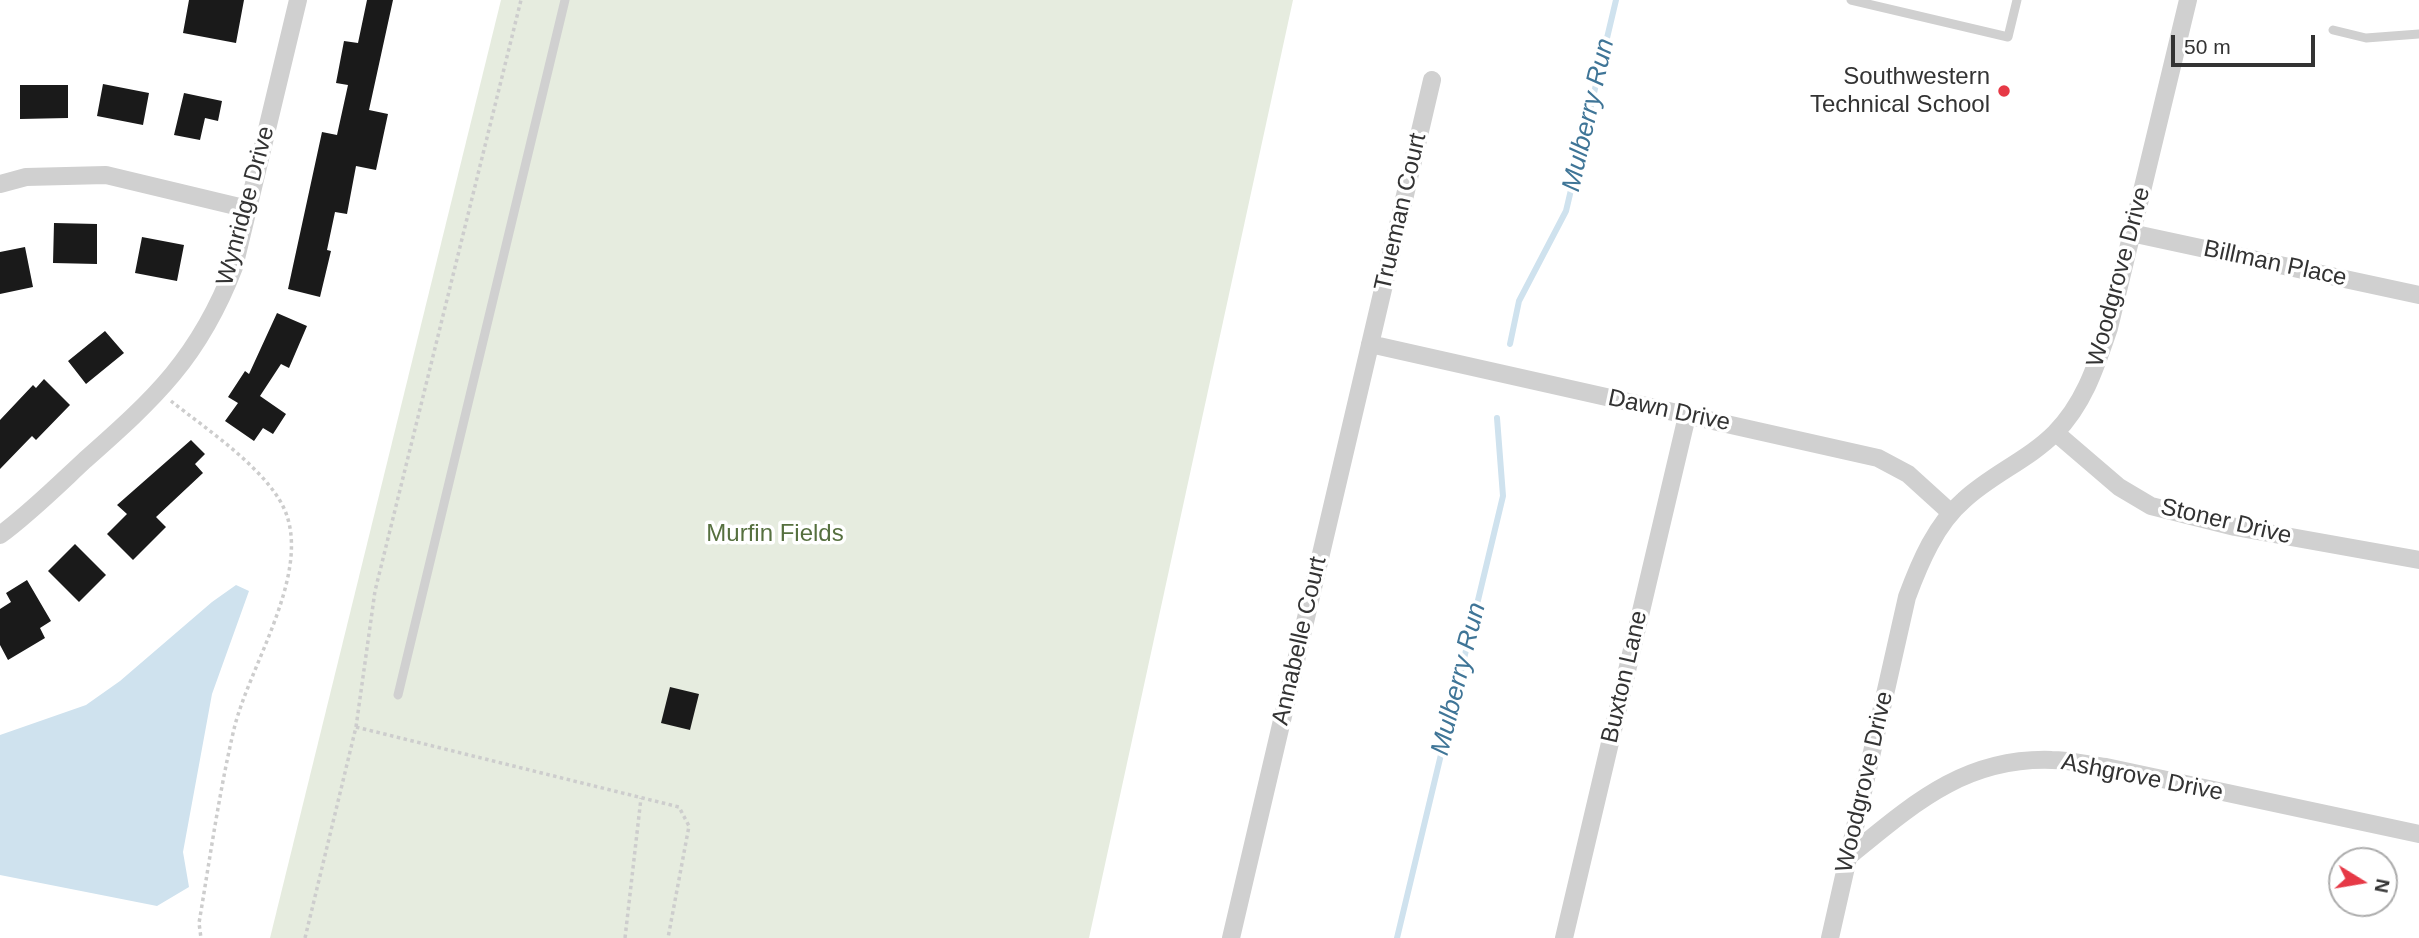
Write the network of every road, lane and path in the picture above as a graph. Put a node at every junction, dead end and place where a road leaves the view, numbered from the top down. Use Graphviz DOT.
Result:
graph roads {
  1 [pos="298,0"];
  2 [pos="521,0"];
  3 [pos="565,0"];
  4 [pos="1850,0"];
  5 [pos="2017,0"];
  6 [pos="2188,0"];
  7 [pos="2333,30"];
  8 [pos="2419,34"];
  9 [pos="1432,80"];
  10 [pos="0,184"];
  11 [pos="248,209"];
  12 [pos="2131,233"];
  13 [pos="2419,295"];
  14 [pos="1370,345"];
  15 [pos="160,391"];
  16 [pos="1687,416"];
  17 [pos="2056,433"];
  18 [pos="1951,513"];
  19 [pos="0,535"];
  20 [pos="2419,560"];
  21 [pos="398,695"];
  22 [pos="356,727"];
  23 [pos="641,797"];
  24 [pos="2419,834"];
  25 [pos="1848,857"];
  26 [pos="201,938"];
  27 [pos="304,938"];
  28 [pos="625,938"];
  29 [pos="667,938"];
  30 [pos="1231,938"];
  31 [pos="1564,938"];
  32 [pos="1830,938"];
  1 -- 11 [label="street, Wynridge Drive"];
  2 -- 22 [label="path"];
  3 -- 21 [label="lane"];
  4 -- 5 [label="lane"];
  6 -- 12 [label="street, Woodgrove Drive"];
  7 -- 8 [label="lane"];
  9 -- 14 [label="street, Trueman Court"];
  10 -- 11 [label="street"];
  11 -- 15 [label="street, Wynridge Drive"];
  12 -- 13 [label="street, Billman Place"];
  12 -- 17 [label="street, Woodgrove Drive"];
  14 -- 16 [label="street, Dawn Drive"];
  14 -- 30 [label="street, Annabelle Court"];
  15 -- 19 [label="street, Wynridge Drive"];
  15 -- 26 [label="path"];
  16 -- 18 [label="street, Dawn Drive"];
  16 -- 31 [label="street, Buxton Lane"];
  17 -- 18 [label="street, Woodgrove Drive"];
  17 -- 20 [label="street, Stoner Drive"];
  18 -- 25 [label="street, Woodgrove Drive"];
  22 -- 23 [label="path"];
  22 -- 27 [label="path"];
  23 -- 28 [label="path"];
  23 -- 29 [label="path"];
  24 -- 25 [label="street, Ashgrove Drive"];
  25 -- 32 [label="street, Woodgrove Drive"];
}
